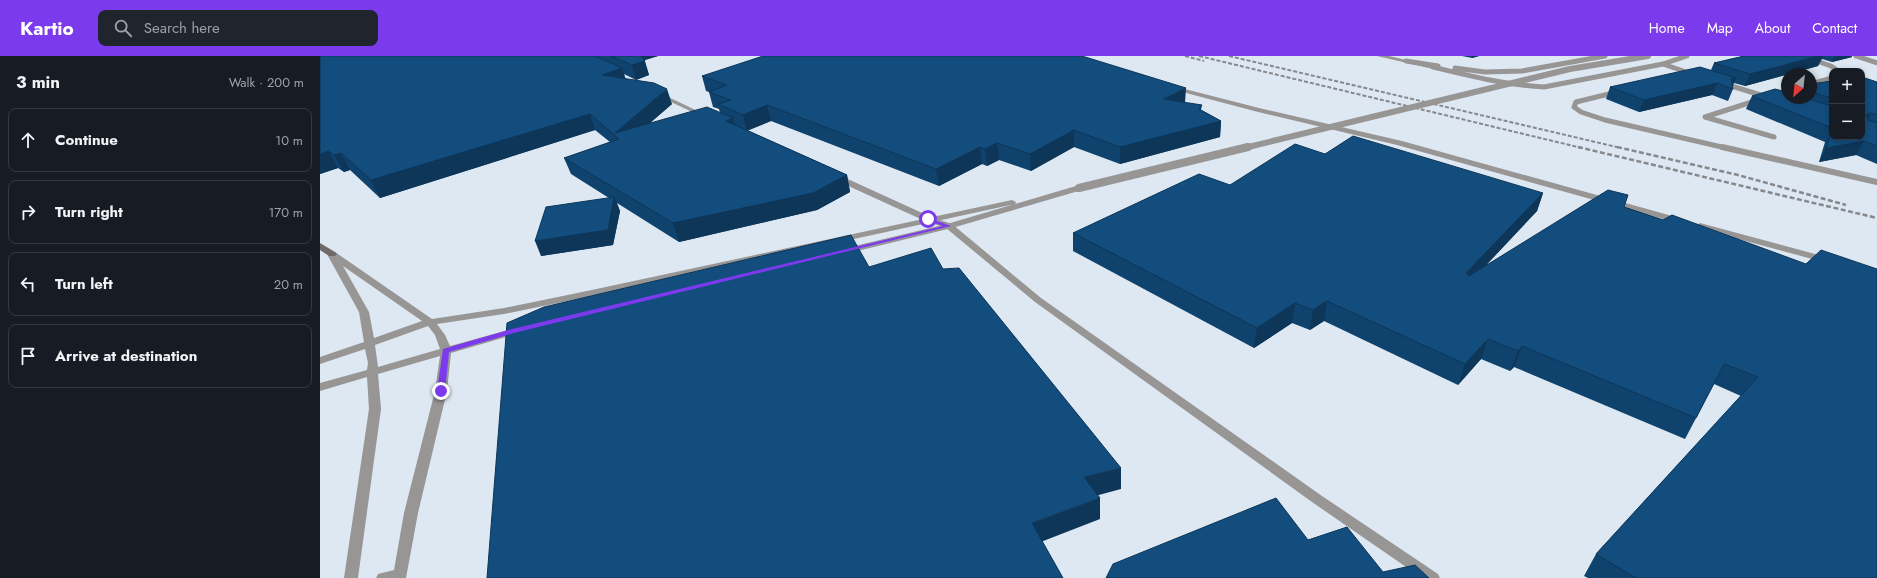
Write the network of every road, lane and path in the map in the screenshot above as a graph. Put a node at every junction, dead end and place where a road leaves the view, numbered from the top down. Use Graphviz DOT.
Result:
graph roads {
  1 [pos="1380,56"];
  2 [pos="1605,56"];
  3 [pos="1648,56"];
  4 [pos="1687,56"];
  5 [pos="1802,56"];
  6 [pos="1856,56"];
  7 [pos="1392,59"];
  8 [pos="1877,63"];
  9 [pos="1663,64"];
  10 [pos="1433,67"];
  11 [pos="1834,68"];
  12 [pos="1691,74"];
  13 [pos="1698,74"];
  14 [pos="1677,77"];
  15 [pos="1829,79"];
  16 [pos="1719,82"];
  17 [pos="1817,82"];
  18 [pos="1164,86"];
  19 [pos="648,89"];
  20 [pos="1626,90"];
  21 [pos="1768,97"];
  22 [pos="1775,98"];
  23 [pos="712,119"];
  24 [pos="1774,137"];
  25 [pos="827,172"];
  26 [pos="1877,182"];
  27 [pos="1079,188"];
  28 [pos="928,219"];
  29 [pos="949,226"];
  30 [pos="320,246"];
  31 [pos="332,254"];
  32 [pos="834,254"];
  33 [pos="1836,262"];
  34 [pos="430,322"];
  35 [pos="528,328"];
  36 [pos="369,344"];
  37 [pos="446,350"];
  38 [pos="320,361"];
  39 [pos="372,372"];
  40 [pos="320,387"];
  41 [pos="399,576"];
  42 [pos="351,578"];
  43 [pos="384,578"];
  44 [pos="1433,578"];
  1 -- 7 [label="street"];
  2 -- 7 [label="lane"];
  3 -- 27 [label="street, bridge"];
  4 -- 9 [label="lane"];
  5 -- 11 [label="lane"];
  6 -- 8 [label="lane"];
  7 -- 10 [label="street"];
  9 -- 10 [label="lane"];
  9 -- 12 [label="lane"];
  12 -- 13 [label="lane"];
  12 -- 14 [label="lane"];
  15 -- 17 [label="lane"];
  16 -- 21 [label="lane"];
  18 -- 33 [label="street"];
  19 -- 23 [label="street"];
  20 -- 26 [label="lane"];
  21 -- 22 [label="lane"];
  21 -- 24 [label="lane"];
  25 -- 28 [label="street"];
  27 -- 28 [label="street"];
  27 -- 29 [label="street"];
  28 -- 29 [label="street"];
  28 -- 34 [label="street"];
  29 -- 32 [label="street"];
  29 -- 44 [label="street"];
  30 -- 31 [label="main road"];
  31 -- 34 [label="street"];
  31 -- 36 [label="street"];
  34 -- 36 [label="street"];
  34 -- 37 [label="street"];
  35 -- 37 [label="street"];
  36 -- 38 [label="street"];
  36 -- 39 [label="street"];
  37 -- 39 [label="street"];
  37 -- 41 [label="street"];
  39 -- 40 [label="street"];
  39 -- 42 [label="street"];
  41 -- 43 [label="street"];
}
